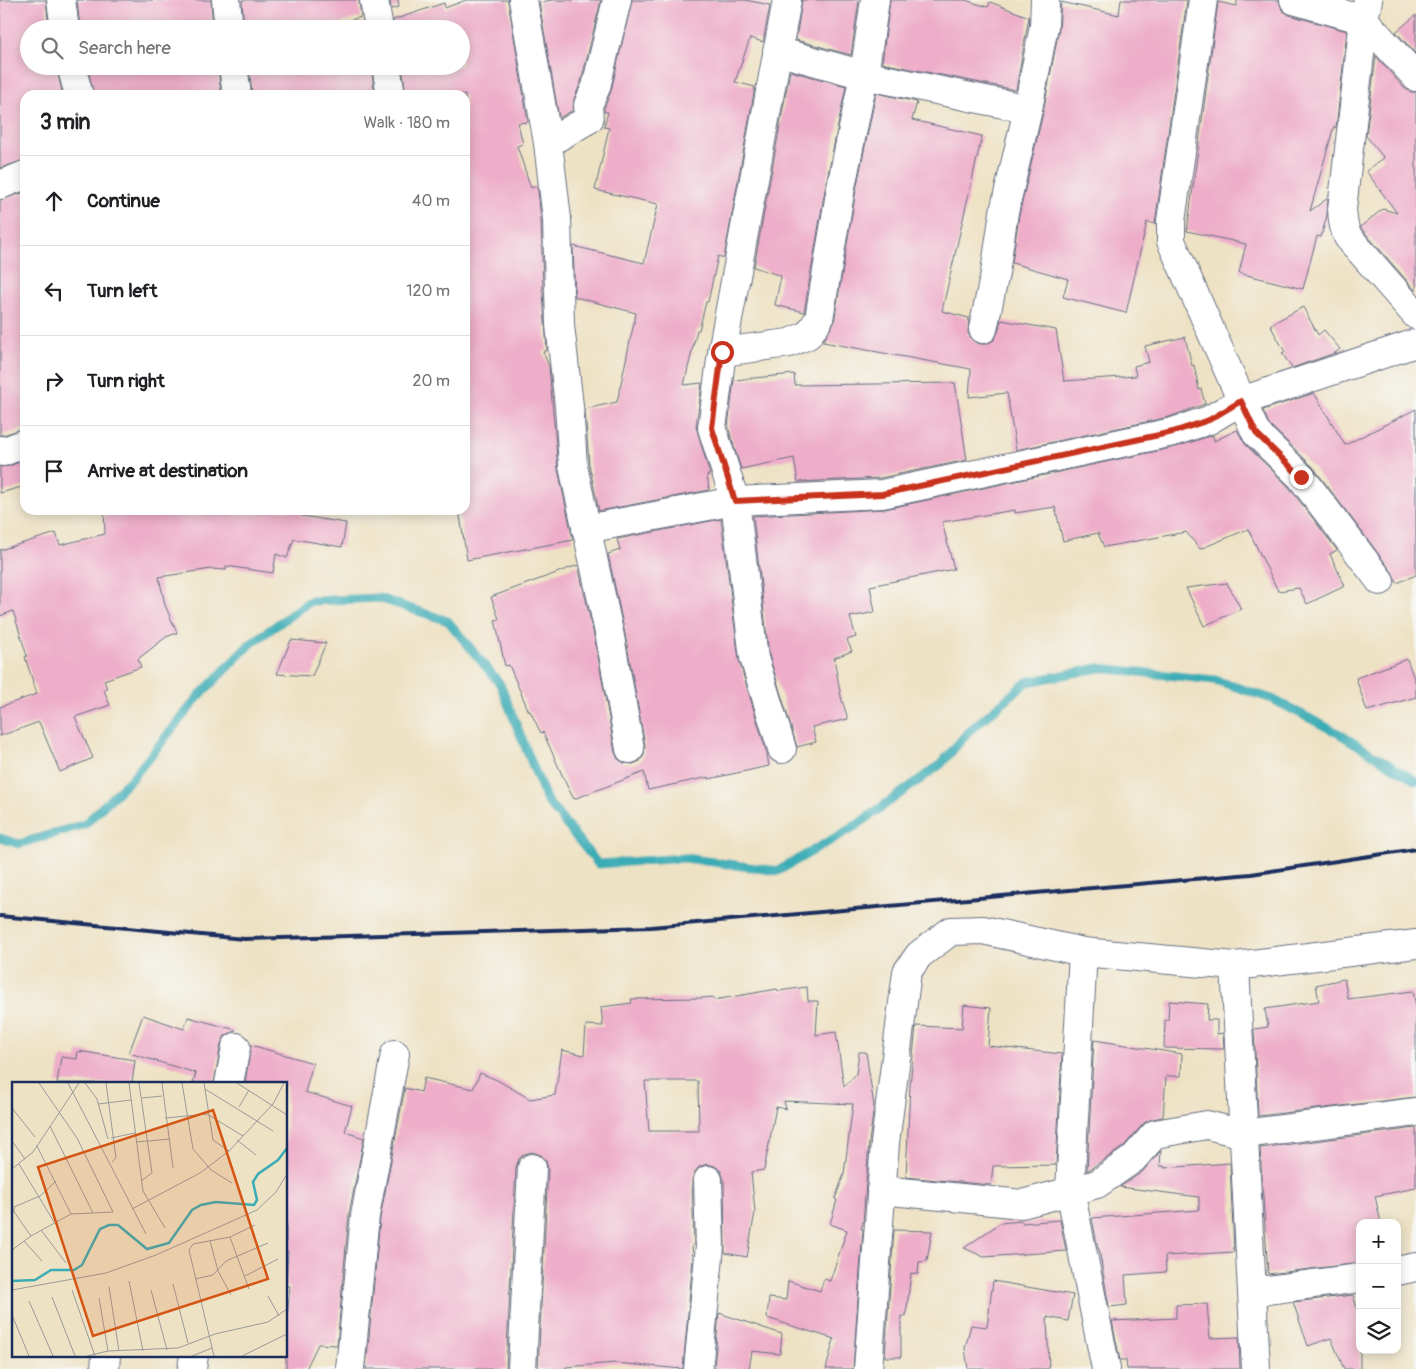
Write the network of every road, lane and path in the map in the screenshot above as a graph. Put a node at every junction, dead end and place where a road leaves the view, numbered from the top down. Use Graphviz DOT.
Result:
graph roads {
  1 [pos="61,0"];
  2 [pos="226,0"];
  3 [pos="374,0"];
  4 [pos="523,0"];
  5 [pos="617,0"];
  6 [pos="787,0"];
  7 [pos="875,0"];
  8 [pos="1045,0"];
  9 [pos="1203,0"];
  10 [pos="1294,0"];
  11 [pos="1366,10"];
  12 [pos="64,20"];
  13 [pos="228,20"];
  14 [pos="377,20"];
  15 [pos="777,51"];
  16 [pos="73,75"];
  17 [pos="234,75"];
  18 [pos="388,75"];
  19 [pos="864,75"];
  20 [pos="1416,77"];
  21 [pos="78,90"];
  22 [pos="235,90"];
  23 [pos="390,90"];
  24 [pos="1028,108"];
  25 [pos="548,143"];
  26 [pos="20,177"];
  27 [pos="0,185"];
  28 [pos="1416,315"];
  29 [pos="983,329"];
  30 [pos="1416,343"];
  31 [pos="722,352"];
  32 [pos="1241,401"];
  33 [pos="20,445"];
  34 [pos="0,450"];
  35 [pos="735,501"];
  36 [pos="586,529"];
  37 [pos="1380,581"];
  38 [pos="630,749"];
  39 [pos="782,749"];
  40 [pos="1416,944"];
  41 [pos="1083,952"];
  42 [pos="1235,966"];
  43 [pos="236,1047"];
  44 [pos="394,1054"];
  45 [pos="229,1082"];
  46 [pos="1416,1112"];
  47 [pos="1243,1134"];
  48 [pos="532,1168"];
  49 [pos="708,1180"];
  50 [pos="881,1190"];
  51 [pos="1070,1190"];
  52 [pos="1416,1267"];
  53 [pos="1401,1270"];
  54 [pos="1356,1279"];
  55 [pos="1252,1292"];
  56 [pos="106,1356"];
  57 [pos="194,1356"];
  58 [pos="105,1369"];
  59 [pos="192,1369"];
  60 [pos="350,1369"];
  61 [pos="522,1369"];
  62 [pos="698,1369"];
  63 [pos="868,1369"];
  64 [pos="1106,1369"];
  65 [pos="1256,1369"];
  1 -- 12 [label="street"];
  2 -- 13 [label="street"];
  3 -- 14 [label="street"];
  4 -- 25 [label="street"];
  5 -- 25 [label="street"];
  6 -- 15 [label="street"];
  7 -- 19 [label="street"];
  8 -- 24 [label="street"];
  9 -- 32 [label="street"];
  10 -- 11 [label="street"];
  11 -- 20 [label="street"];
  11 -- 28 [label="street"];
  15 -- 19 [label="street"];
  15 -- 31 [label="street"];
  16 -- 21 [label="street"];
  17 -- 22 [label="street"];
  18 -- 23 [label="street"];
  19 -- 24 [label="street"];
  19 -- 31 [label="street"];
  24 -- 29 [label="street"];
  25 -- 36 [label="street"];
  26 -- 27 [label="street"];
  30 -- 32 [label="street"];
  31 -- 35 [label="street"];
  32 -- 35 [label="street"];
  32 -- 37 [label="street"];
  33 -- 34 [label="street"];
  35 -- 36 [label="street"];
  35 -- 39 [label="street"];
  36 -- 38 [label="street"];
  40 -- 42 [label="street"];
  41 -- 42 [label="street"];
  41 -- 50 [label="street"];
  41 -- 51 [label="street"];
  42 -- 47 [label="street"];
  43 -- 45 [label="street"];
  44 -- 60 [label="street"];
  46 -- 47 [label="street"];
  47 -- 51 [label="street"];
  47 -- 55 [label="street"];
  48 -- 61 [label="street"];
  49 -- 62 [label="street"];
  50 -- 51 [label="street"];
  50 -- 63 [label="street"];
  51 -- 64 [label="street"];
  52 -- 53 [label="street"];
  54 -- 55 [label="street"];
  55 -- 65 [label="street"];
  56 -- 58 [label="street"];
  57 -- 59 [label="street"];
}
